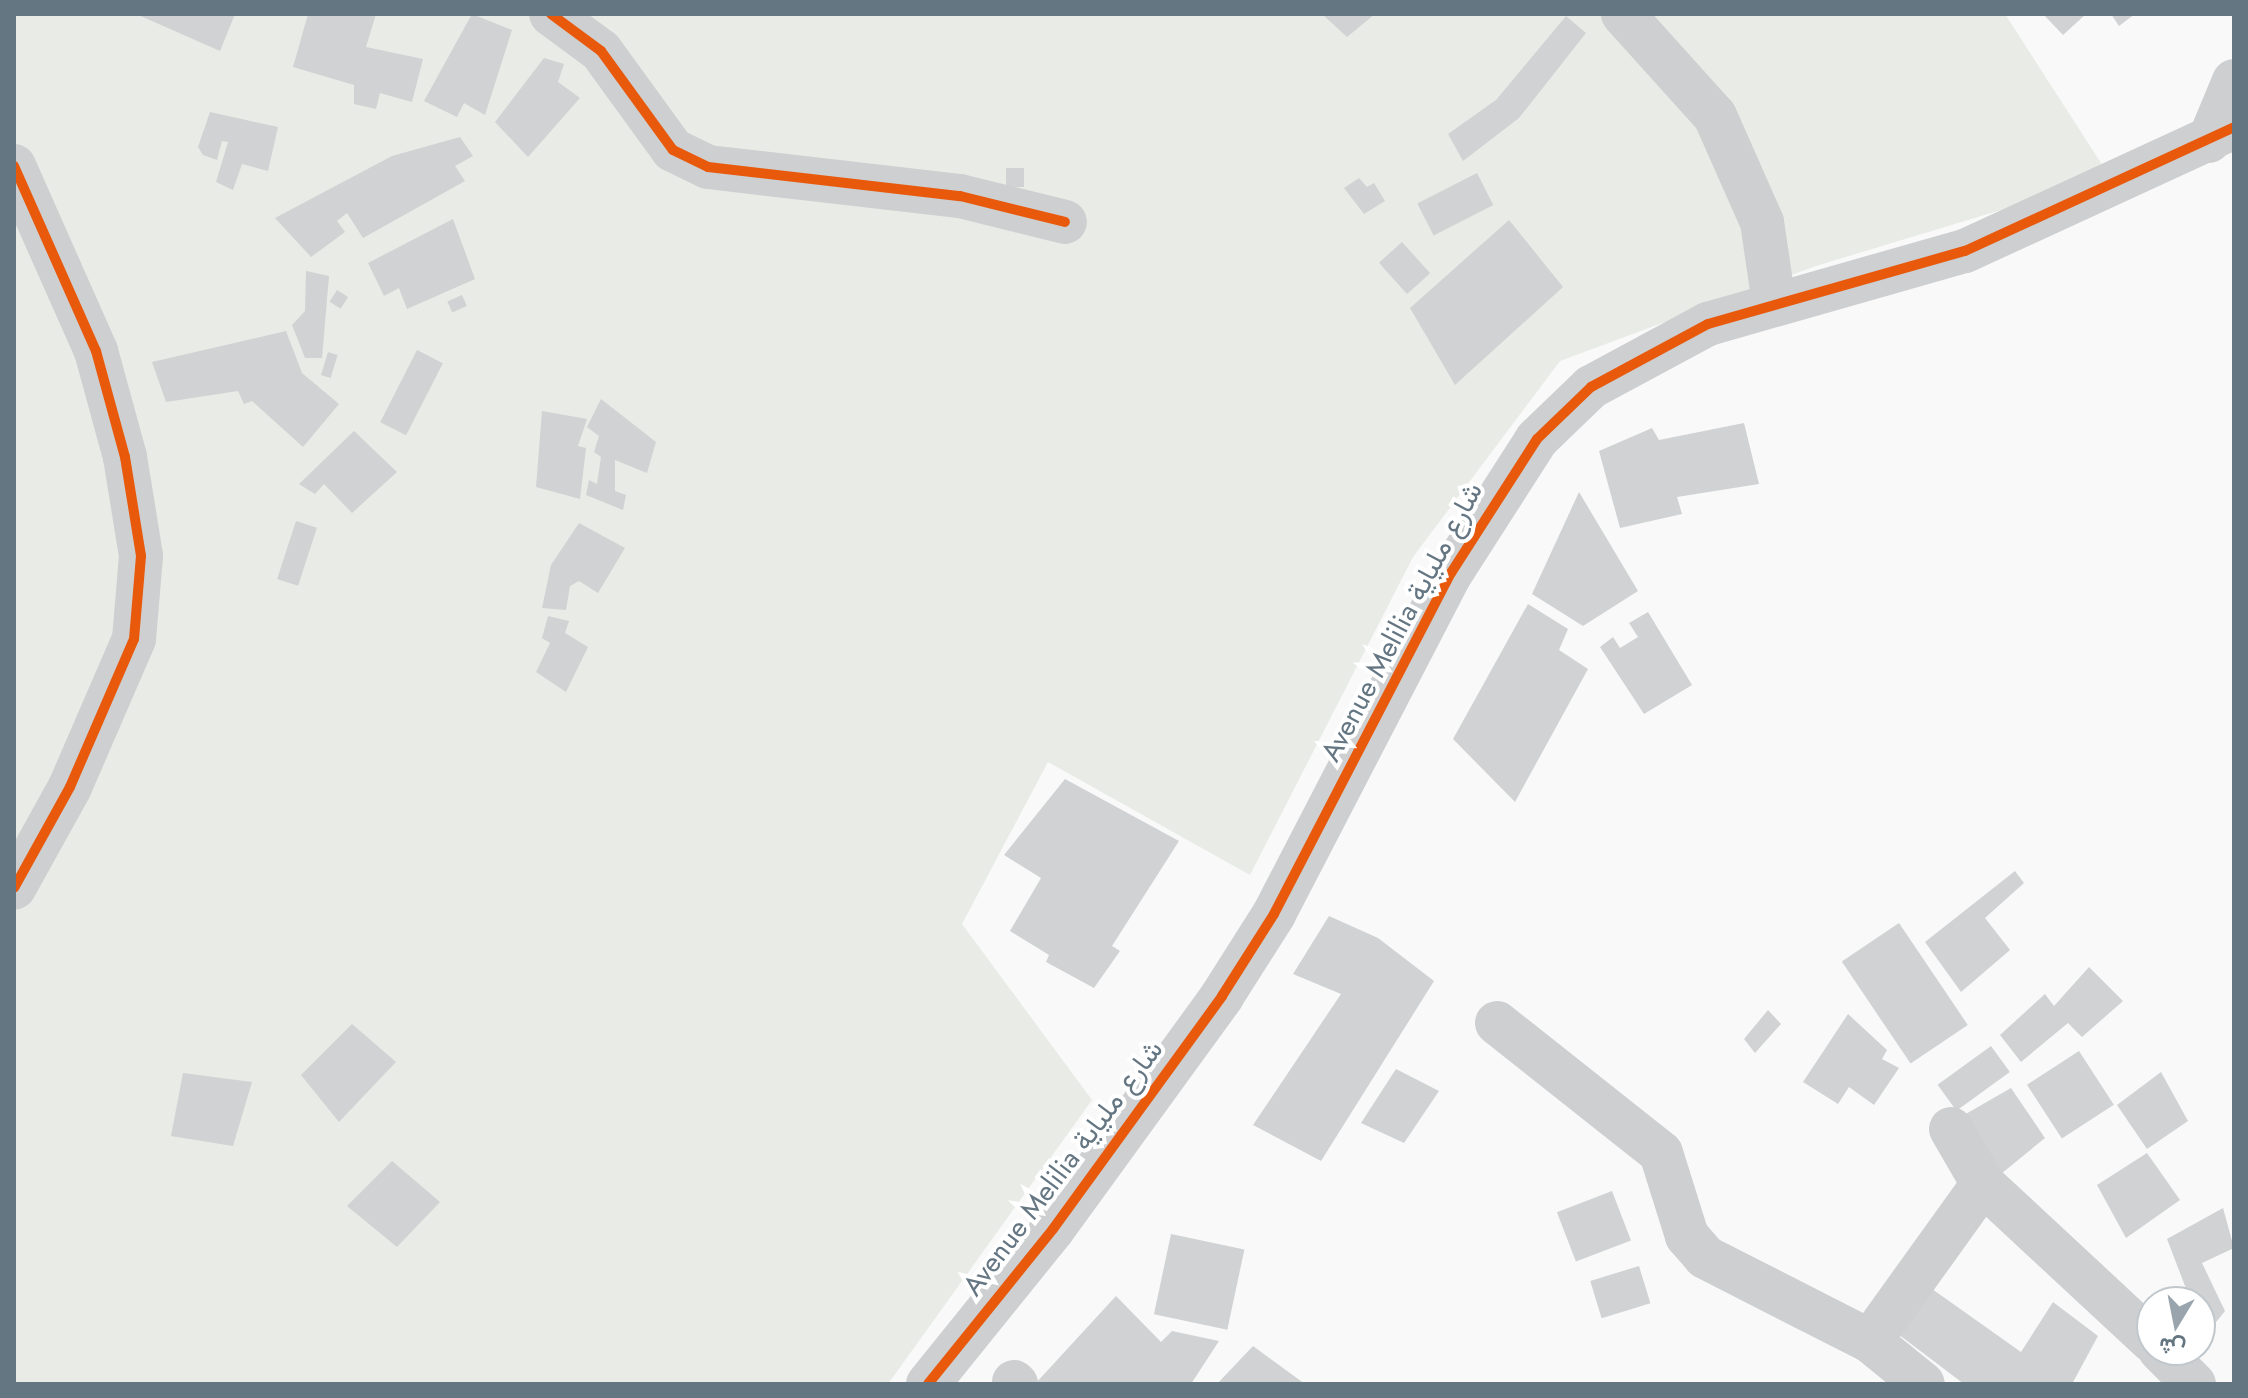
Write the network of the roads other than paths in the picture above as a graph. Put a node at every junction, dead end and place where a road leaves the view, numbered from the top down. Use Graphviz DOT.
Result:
graph roads {
  1 [pos="551,14"];
  2 [pos="1623,14"];
  3 [pos="2234,81"];
  4 [pos="2210,140"];
  5 [pos="14,166"];
  6 [pos="1065,222"];
  7 [pos="1774,303"];
  8 [pos="14,888"];
  9 [pos="1497,1023"];
  10 [pos="1951,1129"];
  11 [pos="1983,1184"];
  12 [pos="2136,1326"];
  13 [pos="1870,1341"];
  14 [pos="2176,1366"];
  15 [pos="928,1384"];
  16 [pos="1923,1384"];
  17 [pos="2194,1384"];
  1 -- 6 [label="street"];
  2 -- 7 [label="street"];
  3 -- 4 [label="street"];
  4 -- 7 [label="street, Avenue Melilia شارع ملياية"];
  5 -- 8 [label="street"];
  7 -- 15 [label="street, Avenue Melilia شارع ملياية"];
  9 -- 13 [label="street"];
  10 -- 11 [label="street"];
  11 -- 12 [label="street"];
  11 -- 13 [label="street"];
  13 -- 16 [label="street"];
  14 -- 17 [label="street"];
}
